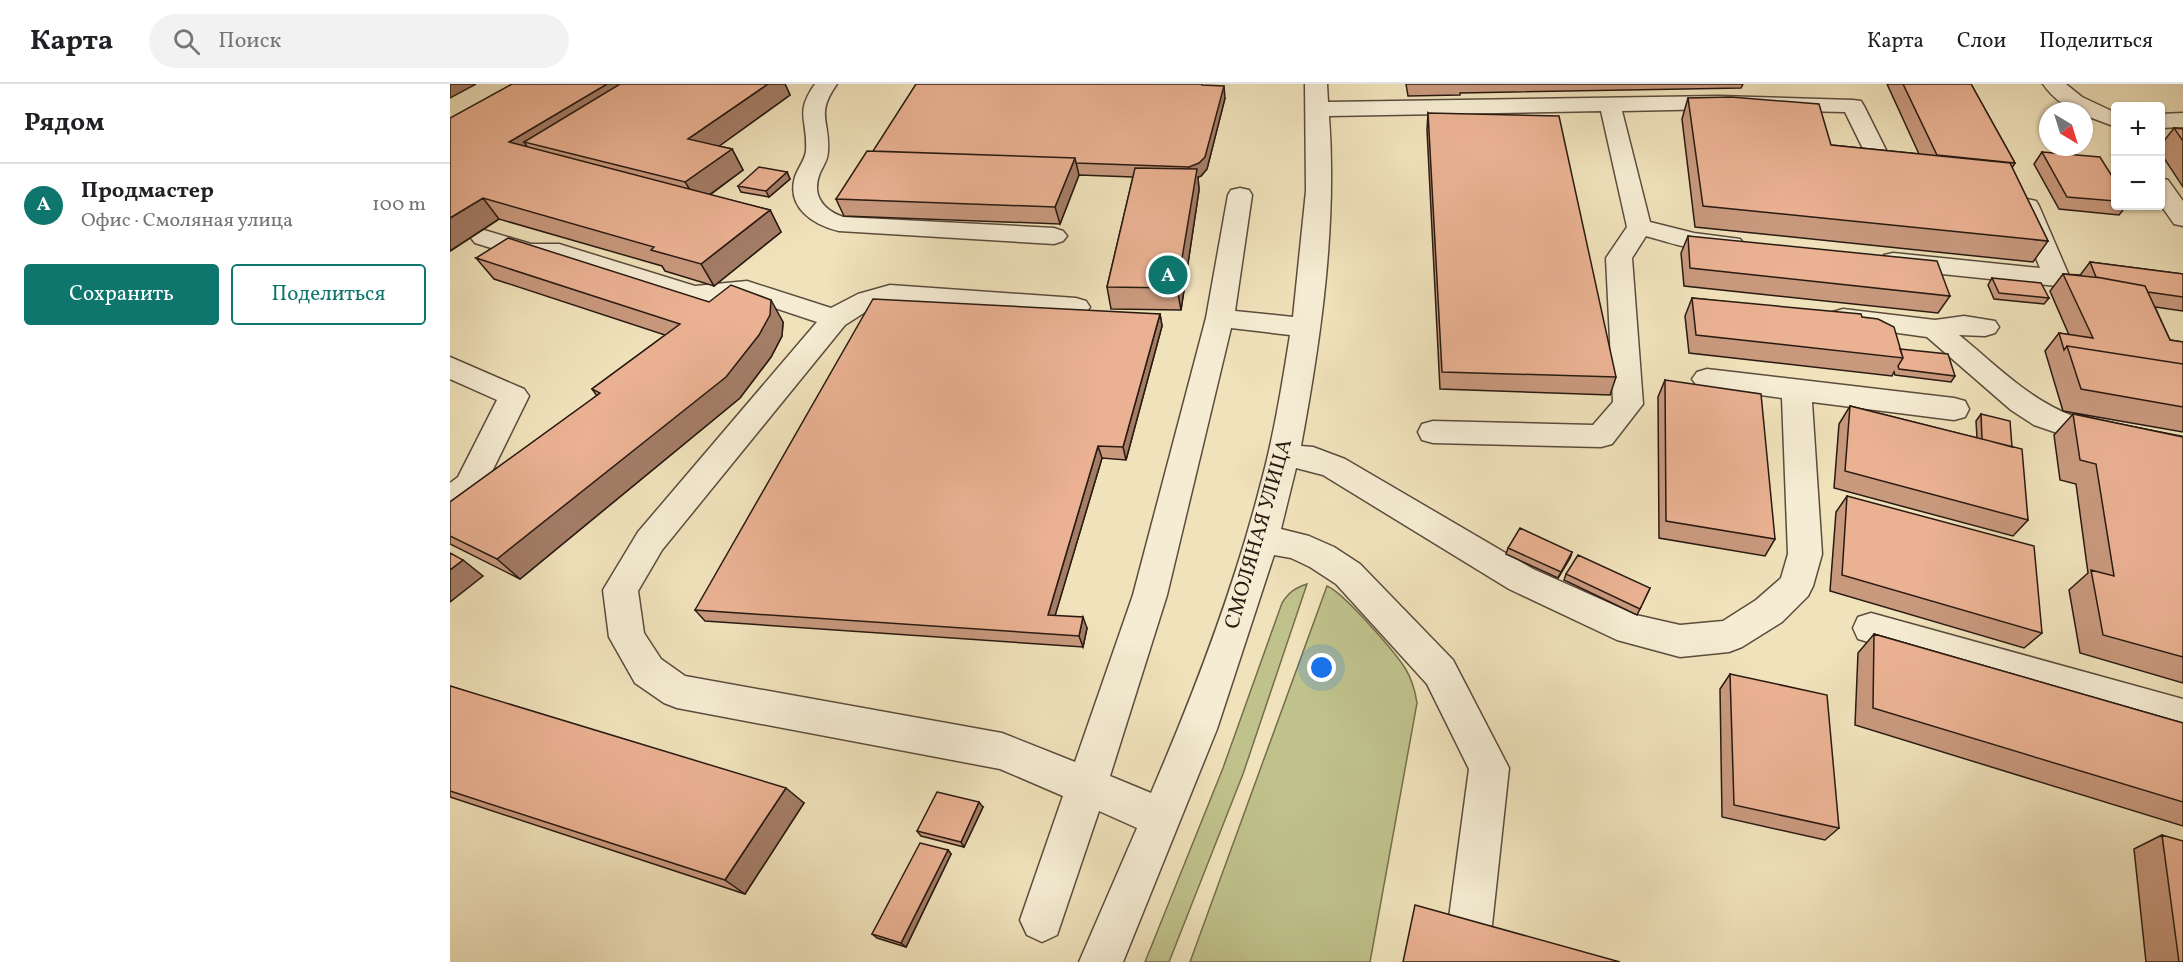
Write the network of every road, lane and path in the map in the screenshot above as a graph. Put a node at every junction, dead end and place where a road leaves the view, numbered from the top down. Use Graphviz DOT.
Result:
graph roads {
  1 [pos="826,84"];
  2 [pos="2054,84"];
  3 [pos="1765,93"];
  4 [pos="1317,96"];
  5 [pos="1610,105"];
  6 [pos="2111,119"];
  7 [pos="2183,120"];
  8 [pos="2165,121"];
  9 [pos="1880,162"];
  10 [pos="2017,183"];
  11 [pos="2165,193"];
  12 [pos="1240,195"];
  13 [pos="2183,219"];
  14 [pos="1639,226"];
  15 [pos="1054,236"];
  16 [pos="484,238"];
  17 [pos="1752,247"];
  18 [pos="1870,259"];
  19 [pos="1076,307"];
  20 [pos="1816,315"];
  21 [pos="1220,318"];
  22 [pos="835,319"];
  23 [pos="1985,327"];
  24 [pos="1306,328"];
  25 [pos="1935,328"];
  26 [pos="450,367"];
  27 [pos="1707,379"];
  28 [pos="1796,390"];
  29 [pos="1954,409"];
  30 [pos="1433,432"];
  31 [pos="2183,448"];
  32 [pos="1284,454"];
  33 [pos="450,500"];
  34 [pos="1262,539"];
  35 [pos="1871,628"];
  36 [pos="2183,717"];
  37 [pos="1087,787"];
  38 [pos="1162,818"];
  39 [pos="1042,921"];
  40 [pos="1470,925"];
  41 [pos="1101,962"];
  1 -- 15 [label="street"];
  2 -- 6 [label="street"];
  3 -- 5 [label="street"];
  3 -- 9 [label="street"];
  4 -- 5 [label="street"];
  4 -- 24 [label="street, СМОЛЯНАЯ УЛИЦА"];
  5 -- 14 [label="street"];
  7 -- 8 [label="street"];
  10 -- 18 [label="street"];
  11 -- 13 [label="street"];
  12 -- 21 [label="street"];
  14 -- 17 [label="street"];
  14 -- 30 [label="street"];
  16 -- 22 [label="street"];
  19 -- 22 [label="street"];
  20 -- 25 [label="street"];
  21 -- 24 [label="street"];
  21 -- 37 [label="street"];
  22 -- 37 [label="street"];
  23 -- 25 [label="street"];
  24 -- 32 [label="street, СМОЛЯНАЯ УЛИЦА"];
  25 -- 31 [label="street"];
  26 -- 33 [label="street"];
  27 -- 28 [label="street"];
  28 -- 29 [label="street"];
  28 -- 32 [label="street"];
  32 -- 34 [label="street, СМОЛЯНАЯ УЛИЦА"];
  34 -- 38 [label="street, СМОЛЯНАЯ УЛИЦА"];
  34 -- 40 [label="street"];
  35 -- 36 [label="street"];
  37 -- 38 [label="street"];
  37 -- 39 [label="street"];
  38 -- 41 [label="street, СМОЛЯНАЯ УЛИЦА"];
}
